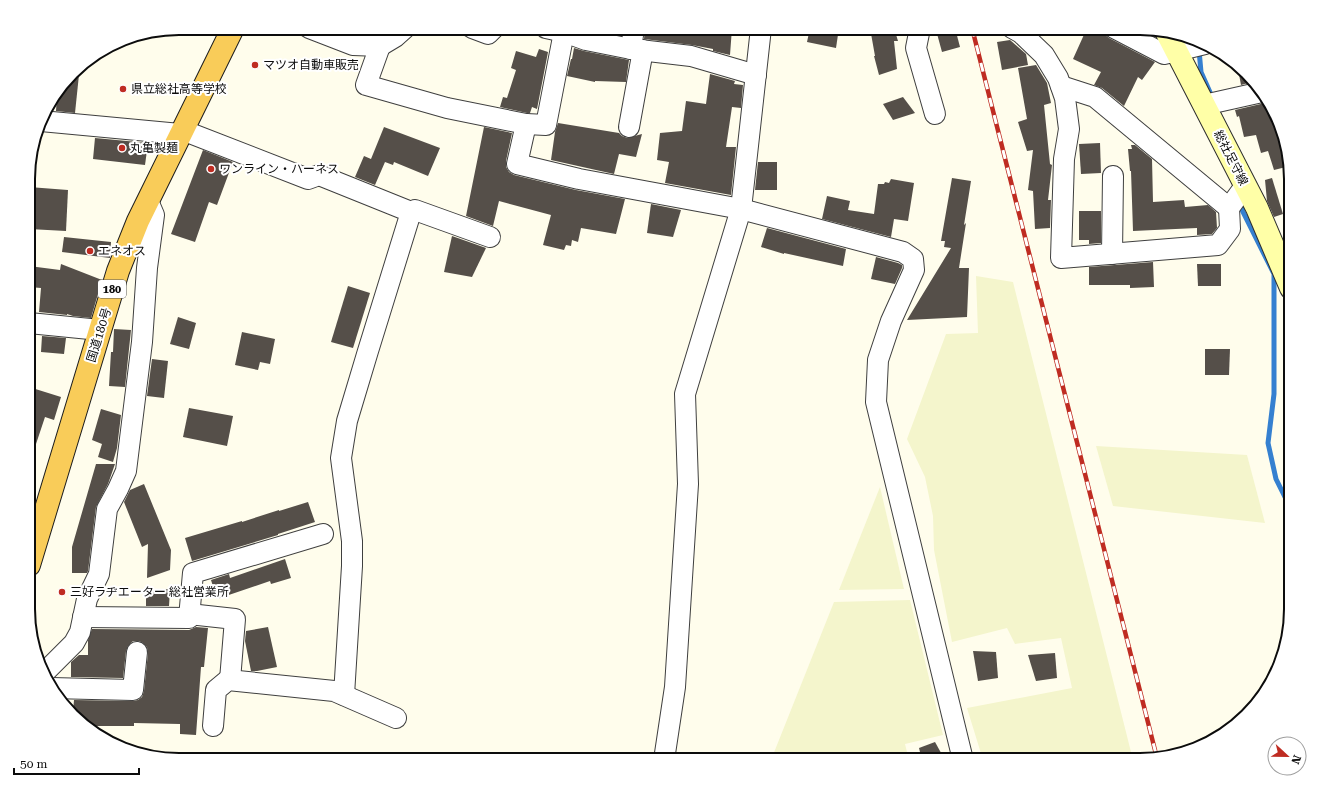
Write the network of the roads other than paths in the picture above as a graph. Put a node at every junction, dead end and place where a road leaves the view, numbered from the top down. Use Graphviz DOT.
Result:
graph roads {
  1 [pos="230,35"];
  2 [pos="327,35"];
  3 [pos="397,35"];
  4 [pos="555,35"];
  5 [pos="570,35"];
  6 [pos="635,35"];
  7 [pos="760,35"];
  8 [pos="919,35"];
  9 [pos="1023,35"];
  10 [pos="1127,35"];
  11 [pos="1170,38"];
  12 [pos="380,46"];
  13 [pos="1196,46"];
  14 [pos="637,50"];
  15 [pos="1176,51"];
  16 [pos="756,75"];
  17 [pos="1061,86"];
  18 [pos="1256,93"];
  19 [pos="1204,105"];
  20 [pos="935,114"];
  21 [pos="47,121"];
  22 [pos="526,124"];
  23 [pos="630,127"];
  24 [pos="181,132"];
  25 [pos="1113,176"];
  26 [pos="1245,186"];
  27 [pos="148,201"];
  28 [pos="1228,208"];
  29 [pos="741,209"];
  30 [pos="411,212"];
  31 [pos="490,237"];
  32 [pos="1112,254"];
  33 [pos="1284,272"];
  34 [pos="35,324"];
  35 [pos="100,330"];
  36 [pos="323,534"];
  37 [pos="35,545"];
  38 [pos="189,614"];
  39 [pos="84,616"];
  40 [pos="136,652"];
  41 [pos="48,669"];
  42 [pos="230,680"];
  43 [pos="58,688"];
  44 [pos="344,695"];
  45 [pos="396,718"];
  46 [pos="213,726"];
  47 [pos="665,753"];
  48 [pos="961,753"];
  1 -- 24 [label="highway, 国道180号 / 180"];
  2 -- 12 [label="street"];
  3 -- 12 [label="street"];
  4 -- 22 [label="street"];
  5 -- 14 [label="street"];
  6 -- 14 [label="street"];
  7 -- 16 [label="street"];
  8 -- 20 [label="street"];
  9 -- 17 [label="street"];
  10 -- 15 [label="street"];
  11 -- 15 [label="main road, 総社足守線"];
  12 -- 22 [label="street"];
  13 -- 15 [label="street"];
  14 -- 16 [label="street"];
  14 -- 23 [label="street"];
  15 -- 19 [label="main road, 総社足守線"];
  16 -- 29 [label="street"];
  17 -- 28 [label="street"];
  17 -- 32 [label="street"];
  18 -- 19 [label="street"];
  19 -- 26 [label="main road, 総社足守線"];
  21 -- 24 [label="street"];
  22 -- 29 [label="street"];
  24 -- 27 [label="highway, 国道180号 / 180"];
  24 -- 30 [label="street"];
  25 -- 32 [label="street"];
  26 -- 28 [label="street"];
  26 -- 33 [label="main road, 総社足守線"];
  27 -- 35 [label="highway, 国道180号 / 180"];
  27 -- 39 [label="street"];
  28 -- 32 [label="street"];
  29 -- 47 [label="street"];
  29 -- 48 [label="street"];
  30 -- 31 [label="street"];
  30 -- 44 [label="street"];
  34 -- 35 [label="street"];
  35 -- 37 [label="highway, 国道180号 / 180"];
  36 -- 38 [label="street"];
  38 -- 39 [label="street"];
  38 -- 42 [label="street"];
  39 -- 41 [label="street"];
  40 -- 43 [label="street"];
  42 -- 44 [label="street"];
  42 -- 46 [label="street"];
  44 -- 45 [label="street"];
}
